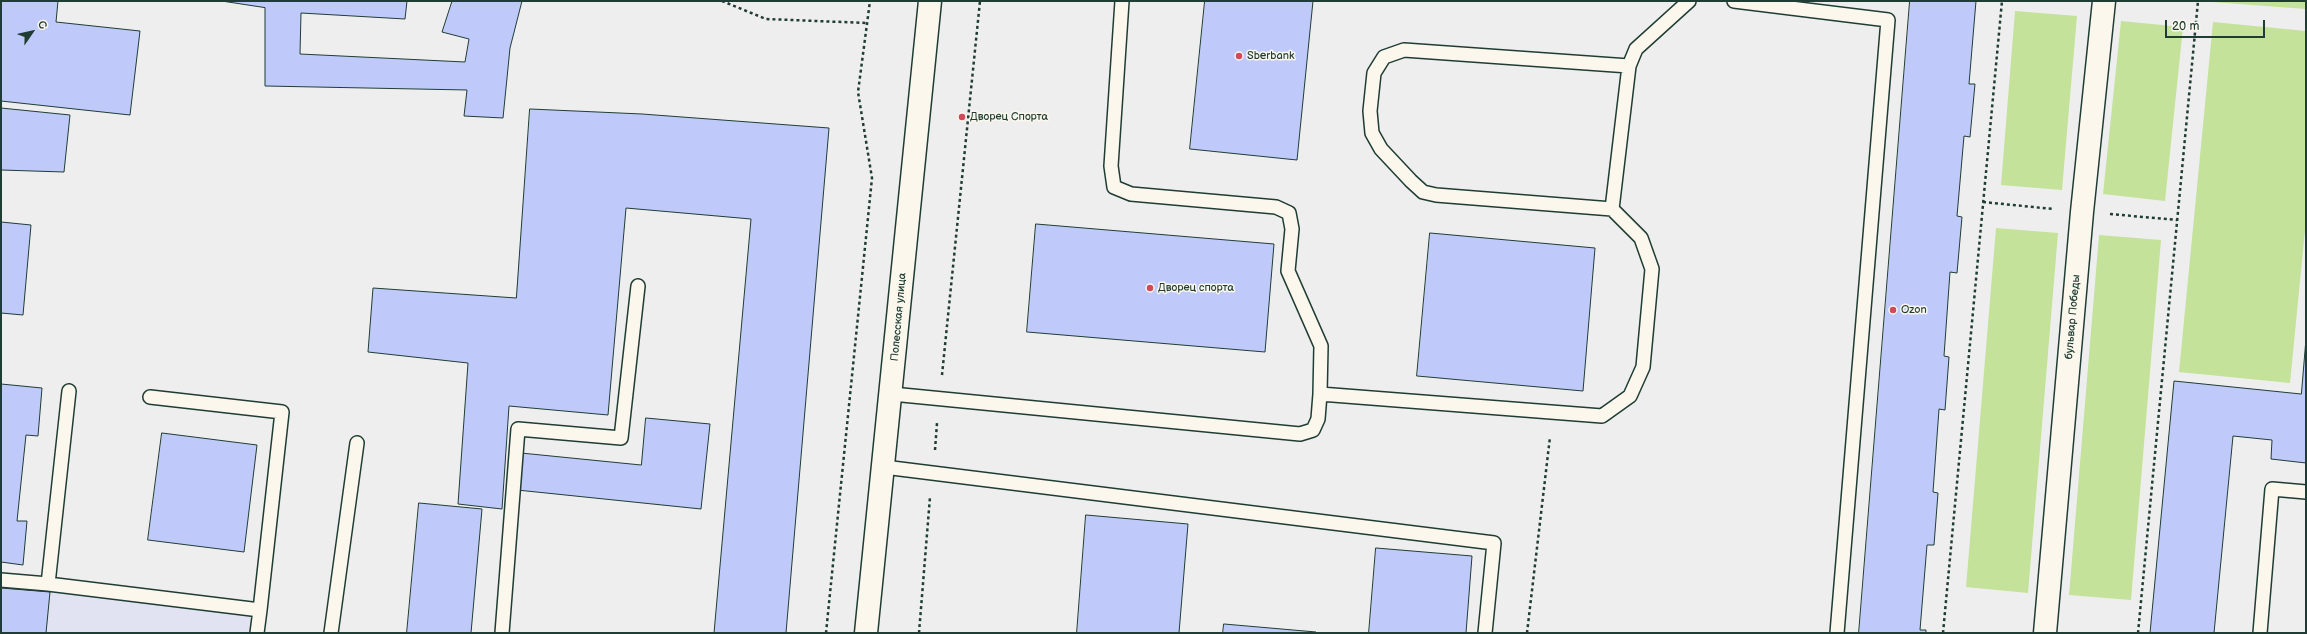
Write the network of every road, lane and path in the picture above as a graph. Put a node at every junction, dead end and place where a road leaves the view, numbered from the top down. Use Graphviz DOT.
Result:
graph roads {
  1 [pos="722,1"];
  2 [pos="870,1"];
  3 [pos="930,1"];
  4 [pos="980,1"];
  5 [pos="1122,1"];
  6 [pos="1689,1"];
  7 [pos="1734,1"];
  8 [pos="2002,1"];
  9 [pos="2104,1"];
  10 [pos="2198,1"];
  11 [pos="867,23"];
  12 [pos="1629,66"];
  13 [pos="1612,209"];
  14 [pos="638,286"];
  15 [pos="69,391"];
  16 [pos="892,394"];
  17 [pos="1320,394"];
  18 [pos="150,397"];
  19 [pos="940,398"];
  20 [pos="1553,412"];
  21 [pos="357,443"];
  22 [pos="884,467"];
  23 [pos="932,473"];
  24 [pos="2306,492"];
  25 [pos="1,580"];
  26 [pos="48,584"];
  27 [pos="260,610"];
  28 [pos="257,633"];
  29 [pos="331,633"];
  30 [pos="502,633"];
  31 [pos="826,633"];
  32 [pos="866,633"];
  33 [pos="919,633"];
  34 [pos="1485,633"];
  35 [pos="1526,633"];
  36 [pos="1837,633"];
  37 [pos="1943,633"];
  38 [pos="2045,633"];
  39 [pos="2138,633"];
  40 [pos="2260,633"];
  1 -- 11 [label="path"];
  2 -- 11 [label="path"];
  3 -- 16 [label="main road, Полесская улица"];
  4 -- 19 [label="path"];
  5 -- 17 [label="lane"];
  6 -- 12 [label="lane"];
  7 -- 36 [label="lane"];
  8 -- 37 [label="path"];
  9 -- 38 [label="main road, бульвар Победы"];
  10 -- 39 [label="path"];
  11 -- 31 [label="path"];
  12 -- 13 [label="lane"];
  12 -- 13 [label="lane"];
  13 -- 20 [label="lane"];
  14 -- 30 [label="lane"];
  15 -- 26 [label="lane"];
  16 -- 19 [label="lane"];
  16 -- 22 [label="main road, Полесская улица"];
  17 -- 19 [label="lane"];
  17 -- 20 [label="lane"];
  18 -- 27 [label="lane"];
  19 -- 23 [label="path"];
  20 -- 35 [label="path"];
  21 -- 29 [label="lane"];
  22 -- 23 [label="lane"];
  22 -- 32 [label="main road, Полесская улица"];
  23 -- 33 [label="path"];
  23 -- 34 [label="lane"];
  24 -- 40 [label="lane"];
  25 -- 26 [label="lane"];
  26 -- 27 [label="lane"];
  27 -- 28 [label="lane"];
}
